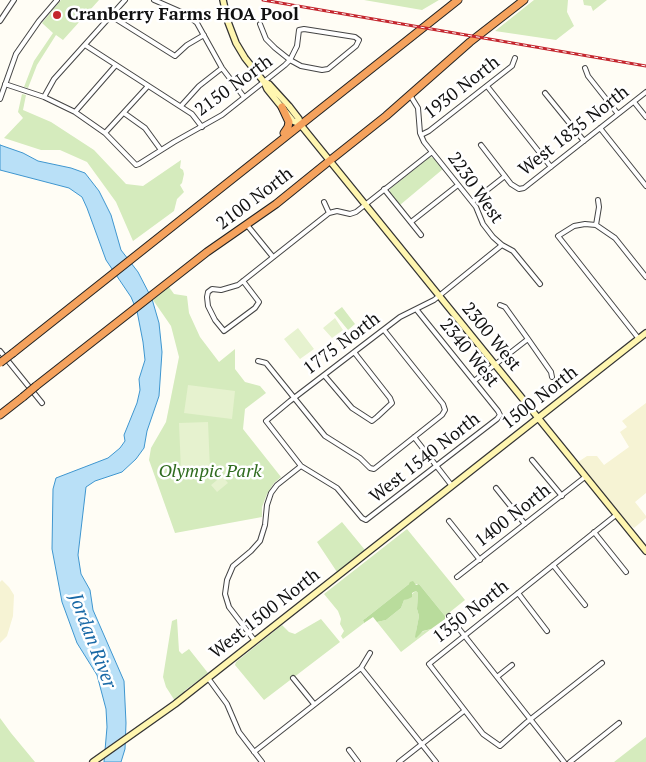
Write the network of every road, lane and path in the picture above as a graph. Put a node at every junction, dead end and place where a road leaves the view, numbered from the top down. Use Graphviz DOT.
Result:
graph roads {
  1 [pos="14,0"];
  2 [pos="57,0"];
  3 [pos="125,0"];
  4 [pos="154,0"];
  5 [pos="223,0"];
  6 [pos="458,0"];
  7 [pos="524,0"];
  8 [pos="111,16"];
  9 [pos="0,20"];
  10 [pos="260,24"];
  11 [pos="204,35"];
  12 [pos="85,45"];
  13 [pos="515,58"];
  14 [pos="290,60"];
  15 [pos="116,65"];
  16 [pos="222,68"];
  17 [pos="585,68"];
  18 [pos="264,82"];
  19 [pos="5,84"];
  20 [pos="148,86"];
  21 [pos="487,86"];
  22 [pos="646,92"];
  23 [pos="545,93"];
  24 [pos="409,94"];
  25 [pos="44,97"];
  26 [pos="244,97"];
  27 [pos="0,99"];
  28 [pos="634,102"];
  29 [pos="181,106"];
  30 [pos="282,107"];
  31 [pos="75,112"];
  32 [pos="124,113"];
  33 [pos="618,114"];
  34 [pos="646,117"];
  35 [pos="300,124"];
  36 [pos="202,127"];
  37 [pos="600,128"];
  38 [pos="105,134"];
  39 [pos="421,135"];
  40 [pos="584,141"];
  41 [pos="481,145"];
  42 [pos="161,150"];
  43 [pos="432,152"];
  44 [pos="262,154"];
  45 [pos="330,161"];
  46 [pos="551,167"];
  47 [pos="505,176"];
  48 [pos="458,184"];
  49 [pos="646,186"];
  50 [pos="384,189"];
  51 [pos="598,200"];
  52 [pos="324,202"];
  53 [pos="472,202"];
  54 [pos="364,205"];
  55 [pos="329,213"];
  56 [pos="411,222"];
  57 [pos="247,225"];
  58 [pos="596,225"];
  59 [pos="421,235"];
  60 [pos="502,245"];
  61 [pos="273,257"];
  62 [pos="646,277"];
  63 [pos="243,281"];
  64 [pos="540,284"];
  65 [pos="439,297"];
  66 [pos="500,305"];
  67 [pos="416,309"];
  68 [pos="384,330"];
  69 [pos="646,333"];
  70 [pos="528,339"];
  71 [pos="639,339"];
  72 [pos="0,351"];
  73 [pos="354,352"];
  74 [pos="258,361"];
  75 [pos="0,363"];
  76 [pos="494,365"];
  77 [pos="324,375"];
  78 [pos="552,377"];
  79 [pos="474,381"];
  80 [pos="294,398"];
  81 [pos="42,403"];
  82 [pos="0,415"];
  83 [pos="500,415"];
  84 [pos="538,419"];
  85 [pos="414,437"];
  86 [pos="532,460"];
  87 [pos="301,466"];
  88 [pos="437,466"];
  89 [pos="585,477"];
  90 [pos="452,486"];
  91 [pos="496,488"];
  92 [pos="562,496"];
  93 [pos="616,515"];
  94 [pos="449,521"];
  95 [pos="525,524"];
  96 [pos="594,532"];
  97 [pos="646,551"];
  98 [pos="480,560"];
  99 [pos="553,565"];
  100 [pos="626,572"];
  101 [pos="457,577"];
  102 [pos="518,593"];
  103 [pos="585,605"];
  104 [pos="449,616"];
  105 [pos="547,631"];
  106 [pos="464,635"];
  107 [pos="255,641"];
  108 [pos="370,653"];
  109 [pos="602,663"];
  110 [pos="512,665"];
  111 [pos="361,668"];
  112 [pos="497,677"];
  113 [pos="208,678"];
  114 [pos="293,678"];
  115 [pos="314,704"];
  116 [pos="464,711"];
  117 [pos="530,719"];
  118 [pos="619,722"];
  119 [pos="422,745"];
  120 [pos="349,750"];
  121 [pos="254,752"];
  122 [pos="93,762"];
  123 [pos="262,762"];
  124 [pos="358,762"];
  125 [pos="399,762"];
  126 [pos="436,762"];
  127 [pos="564,762"];
  128 [pos="570,762"];
  1 -- 9 [label="street"];
  2 -- 19 [label="street"];
  3 -- 8 [label="street"];
  4 -- 11 [label="street"];
  5 -- 18 [label="main road"];
  6 -- 35 [label="highway, 2100 North"];
  7 -- 24 [label="highway, 2100 North"];
  8 -- 11 [label="street"];
  8 -- 12 [label="street"];
  10 -- 14 [label="street"];
  11 -- 16 [label="street"];
  12 -- 15 [label="street"];
  12 -- 25 [label="street"];
  13 -- 21 [label="street, 1930 North"];
  14 -- 14 [label="street, 2150 North"];
  14 -- 18 [label="street, 2150 North"];
  15 -- 20 [label="street"];
  15 -- 31 [label="street"];
  16 -- 26 [label="street"];
  16 -- 29 [label="street"];
  17 -- 33 [label="street"];
  18 -- 26 [label="street, 2150 North"];
  18 -- 30 [label="main road"];
  18 -- 35 [label="main road"];
  19 -- 25 [label="street"];
  19 -- 27 [label="street"];
  20 -- 29 [label="street"];
  20 -- 32 [label="street"];
  21 -- 39 [label="street, 1930 North"];
  21 -- 46 [label="street"];
  22 -- 28 [label="street, West 1835 North"];
  23 -- 40 [label="street"];
  24 -- 39 [label="street, 2230 West"];
  24 -- 45 [label="highway, 2100 North"];
  25 -- 31 [label="street"];
  26 -- 36 [label="street, 2150 North"];
  28 -- 33 [label="street, West 1835 North"];
  28 -- 34 [label="street"];
  29 -- 36 [label="street"];
  30 -- 35 [label="main road"];
  30 -- 44 [label="highway"];
  31 -- 38 [label="street"];
  32 -- 38 [label="street"];
  32 -- 42 [label="street"];
  33 -- 37 [label="street, West 1835 North"];
  35 -- 44 [label="highway, 2100 North"];
  35 -- 45 [label="main road, 2300 West"];
  36 -- 42 [label="street, 2150 North"];
  37 -- 40 [label="street, West 1835 North"];
  37 -- 49 [label="street"];
  38 -- 42 [label="street, 2150 North"];
  39 -- 43 [label="street, 2230 West"];
  40 -- 46 [label="street, West 1835 North"];
  41 -- 47 [label="street"];
  43 -- 48 [label="street, 2230 West"];
  43 -- 50 [label="street"];
  44 -- 75 [label="highway, 2100 North, bridge"];
  45 -- 54 [label="main road, 2300 West"];
  45 -- 57 [label="highway, 2100 North"];
  46 -- 47 [label="street, West 1835 North"];
  47 -- 53 [label="street"];
  48 -- 53 [label="street, 2230 West"];
  48 -- 56 [label="street"];
  50 -- 54 [label="street"];
  50 -- 56 [label="street"];
  51 -- 58 [label="street"];
  52 -- 55 [label="street"];
  53 -- 60 [label="street, 2230 West"];
  54 -- 55 [label="street"];
  54 -- 65 [label="main road, 2300 West"];
  55 -- 61 [label="street"];
  56 -- 59 [label="street"];
  57 -- 61 [label="street"];
  57 -- 82 [label="highway, 2100 North, bridge"];
  58 -- 62 [label="street"];
  58 -- 71 [label="street"];
  60 -- 64 [label="street, 2230 West"];
  60 -- 65 [label="street, 1775 North"];
  61 -- 63 [label="street"];
  63 -- 63 [label="street"];
  65 -- 67 [label="street, 1775 North"];
  65 -- 76 [label="main road, 2300 West"];
  66 -- 70 [label="street"];
  67 -- 68 [label="street, 1775 North"];
  67 -- 79 [label="street, 2340 West"];
  68 -- 73 [label="street, 1775 North"];
  68 -- 85 [label="street"];
  69 -- 71 [label="main road, 1500 North"];
  70 -- 76 [label="street"];
  70 -- 78 [label="street"];
  71 -- 84 [label="main road, 1500 North"];
  72 -- 81 [label="street"];
  73 -- 77 [label="street, 1775 North"];
  73 -- 77 [label="street"];
  74 -- 80 [label="street"];
  76 -- 79 [label="street"];
  76 -- 84 [label="main road, 2300 West"];
  77 -- 80 [label="street, 1775 North"];
  79 -- 83 [label="street, 2340 West"];
  80 -- 85 [label="street"];
  80 -- 87 [label="street, 1775 North"];
  83 -- 88 [label="street, West 1540 North"];
  84 -- 89 [label="main road, 2300 West"];
  84 -- 90 [label="main road, 1500 North"];
  85 -- 88 [label="street"];
  86 -- 92 [label="street"];
  87 -- 88 [label="street, West 1540 North"];
  87 -- 107 [label="street"];
  88 -- 90 [label="street"];
  89 -- 92 [label="street, 1400 North"];
  89 -- 93 [label="main road, 2300 West"];
  90 -- 107 [label="main road, West 1500 North"];
  91 -- 95 [label="street"];
  92 -- 95 [label="street, 1400 North"];
  93 -- 96 [label="street, 1350 North"];
  93 -- 97 [label="main road, 2300 West"];
  94 -- 98 [label="street"];
  95 -- 98 [label="street, 1400 North"];
  96 -- 99 [label="street, 1350 North"];
  96 -- 100 [label="street"];
  98 -- 101 [label="street, 1400 North"];
  99 -- 102 [label="street, 1350 North"];
  99 -- 103 [label="street"];
  102 -- 105 [label="street"];
  102 -- 106 [label="street, 1350 North"];
  104 -- 106 [label="street"];
  106 -- 112 [label="street"];
  106 -- 116 [label="street, 1350 North"];
  107 -- 113 [label="main road, West 1500 North"];
  108 -- 111 [label="street"];
  109 -- 117 [label="street"];
  110 -- 112 [label="street"];
  111 -- 115 [label="street"];
  111 -- 119 [label="street"];
  112 -- 117 [label="street"];
  113 -- 121 [label="street"];
  113 -- 122 [label="main road, West 1500 North"];
  114 -- 115 [label="street"];
  115 -- 121 [label="street"];
  116 -- 117 [label="street, 1350 North"];
  116 -- 119 [label="street"];
  117 -- 127 [label="street"];
  118 -- 128 [label="street"];
  119 -- 125 [label="street"];
  119 -- 126 [label="street"];
  120 -- 124 [label="street"];
  121 -- 123 [label="street"];
}
